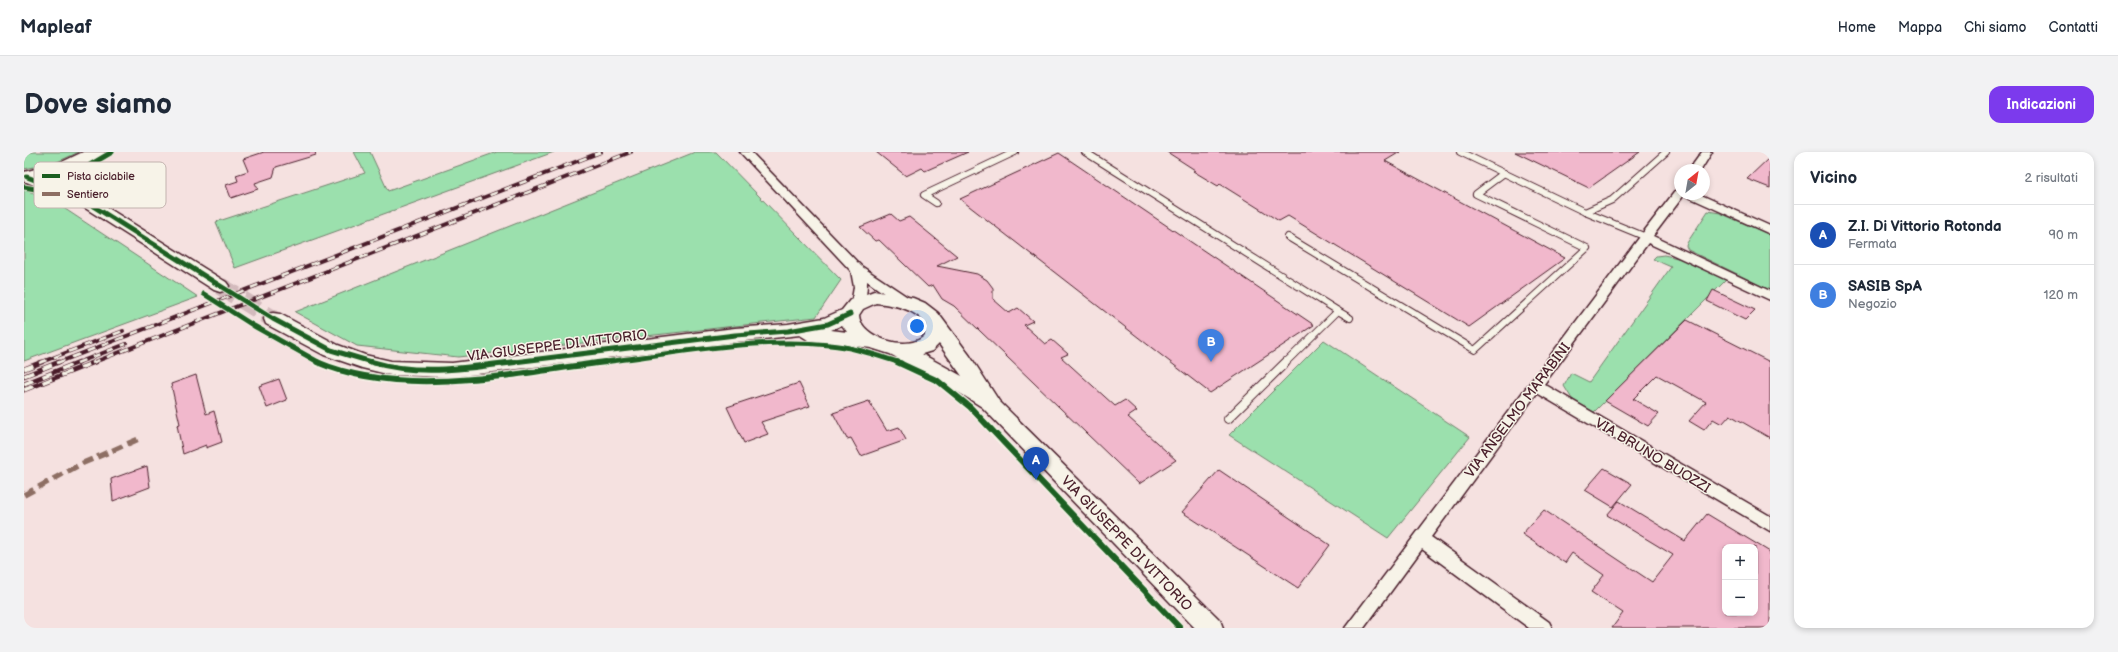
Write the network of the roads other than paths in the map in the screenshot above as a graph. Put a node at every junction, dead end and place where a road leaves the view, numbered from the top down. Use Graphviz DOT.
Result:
graph roads {
  1 [pos="745,152"];
  2 [pos="1015,152"];
  3 [pos="1085,152"];
  4 [pos="1460,152"];
  5 [pos="1666,152"];
  6 [pos="1707,152"];
  7 [pos="92,155"];
  8 [pos="75,162"];
  9 [pos="1698,164"];
  10 [pos="1504,173"];
  11 [pos="1674,200"];
  12 [pos="1702,200"];
  13 [pos="936,203"];
  14 [pos="96,208"];
  15 [pos="1585,212"];
  16 [pos="1770,230"];
  17 [pos="1288,237"];
  18 [pos="1646,237"];
  19 [pos="857,269"];
  20 [pos="220,286"];
  21 [pos="1770,296"];
  22 [pos="904,301"];
  23 [pos="853,309"];
  24 [pos="1338,311"];
  25 [pos="1350,318"];
  26 [pos="273,319"];
  27 [pos="937,327"];
  28 [pos="788,331"];
  29 [pos="872,342"];
  30 [pos="896,350"];
  31 [pos="1535,385"];
  32 [pos="992,406"];
  33 [pos="1228,419"];
  34 [pos="1770,524"];
  35 [pos="1420,539"];
  36 [pos="1211,628"];
  37 [pos="1354,628"];
  38 [pos="1543,628"];
  1 -- 19 [label="street, VIA GIUSEPPE DI VITTORIO"];
  2 -- 13 [label="lane"];
  3 -- 24 [label="lane"];
  4 -- 10 [label="lane"];
  5 -- 15 [label="lane"];
  6 -- 9 [label="street"];
  7 -- 8 [label="main road"];
  10 -- 15 [label="lane"];
  10 -- 17 [label="lane"];
  11 -- 18 [label="street, VIA ANSELMO MARABINI"];
  12 -- 16 [label="street"];
  14 -- 20 [label="street"];
  15 -- 18 [label="lane"];
  18 -- 21 [label="street"];
  18 -- 31 [label="street, VIA ANSELMO MARABINI"];
  19 -- 22 [label="street, VIA GIUSEPPE DI VITTORIO"];
  19 -- 23 [label="street"];
  22 -- 23 [label="street, VIA GIUSEPPE DI VITTORIO"];
  22 -- 27 [label="street, VIA GIUSEPPE DI VITTORIO"];
  23 -- 28 [label="street, VIA GIUSEPPE DI VITTORIO"];
  23 -- 29 [label="street, VIA GIUSEPPE DI VITTORIO"];
  24 -- 25 [label="lane"];
  24 -- 33 [label="lane"];
  26 -- 28 [label="street, VIA GIUSEPPE DI VITTORIO"];
  27 -- 30 [label="street, VIA GIUSEPPE DI VITTORIO"];
  27 -- 32 [label="street, VIA GIUSEPPE DI VITTORIO"];
  28 -- 29 [label="street, VIA GIUSEPPE DI VITTORIO"];
  29 -- 30 [label="street, VIA GIUSEPPE DI VITTORIO"];
  30 -- 32 [label="street, VIA GIUSEPPE DI VITTORIO"];
  31 -- 34 [label="street, VIA BRUNO BUOZZI"];
  31 -- 35 [label="street, VIA ANSELMO MARABINI"];
  32 -- 36 [label="street, VIA GIUSEPPE DI VITTORIO"];
  35 -- 37 [label="street, VIA ANSELMO MARABINI"];
  35 -- 38 [label="street"];
}
